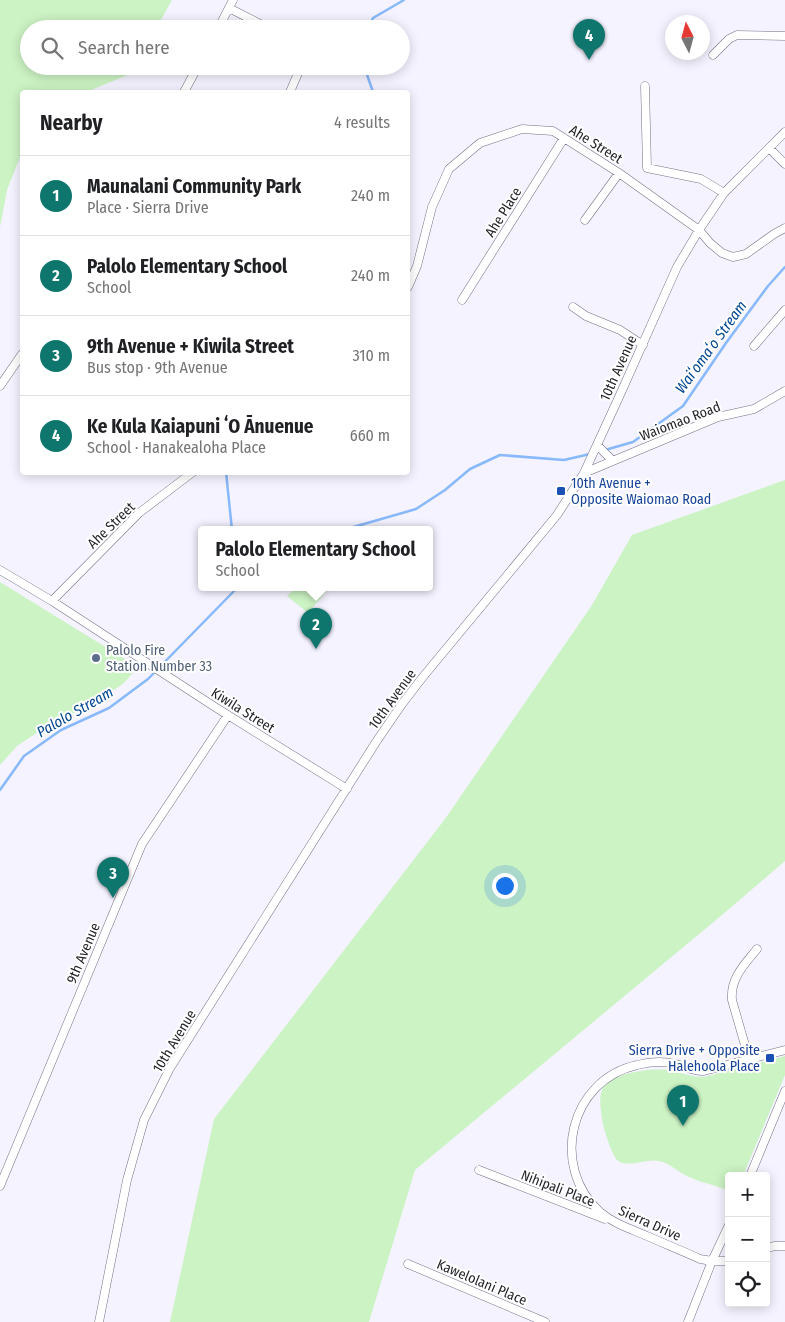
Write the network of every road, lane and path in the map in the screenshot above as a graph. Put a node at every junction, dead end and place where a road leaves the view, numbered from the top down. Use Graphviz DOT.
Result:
graph roads {
  1 [pos="234,0"];
  2 [pos="229,8"];
  3 [pos="223,20"];
  4 [pos="252,20"];
  5 [pos="785,36"];
  6 [pos="713,55"];
  7 [pos="193,75"];
  8 [pos="297,75"];
  9 [pos="645,86"];
  10 [pos="185,90"];
  11 [pos="291,90"];
  12 [pos="785,132"];
  13 [pos="564,138"];
  14 [pos="769,148"];
  15 [pos="785,164"];
  16 [pos="619,173"];
  17 [pos="724,193"];
  18 [pos="584,220"];
  19 [pos="785,228"];
  20 [pos="699,230"];
  21 [pos="410,281"];
  22 [pos="462,300"];
  23 [pos="573,307"];
  24 [pos="785,310"];
  25 [pos="642,345"];
  26 [pos="754,346"];
  27 [pos="20,357"];
  28 [pos="0,386"];
  29 [pos="785,391"];
  30 [pos="597,445"];
  31 [pos="613,461"];
  32 [pos="584,473"];
  33 [pos="188,475"];
  34 [pos="0,570"];
  35 [pos="52,601"];
  36 [pos="228,716"];
  37 [pos="347,789"];
  38 [pos="757,948"];
  39 [pos="785,1050"];
  40 [pos="749,1059"];
  41 [pos="785,1092"];
  42 [pos="479,1170"];
  43 [pos="752,1172"];
  44 [pos="0,1186"];
  45 [pos="628,1228"];
  46 [pos="725,1233"];
  47 [pos="785,1246"];
  48 [pos="770,1247"];
  49 [pos="725,1260"];
  50 [pos="712,1261"];
  51 [pos="408,1264"];
  52 [pos="99,1322"];
  53 [pos="546,1322"];
  54 [pos="688,1322"];
  1 -- 2 [label="street"];
  2 -- 3 [label="street"];
  2 -- 4 [label="street"];
  5 -- 6 [label="street"];
  7 -- 10 [label="street"];
  8 -- 11 [label="street"];
  9 -- 17 [label="street"];
  12 -- 14 [label="street, 10th Avenue"];
  13 -- 16 [label="street, Ahe Street"];
  13 -- 21 [label="street, Ahe Street"];
  13 -- 22 [label="street, Ahe Place"];
  14 -- 15 [label="street"];
  14 -- 17 [label="street, 10th Avenue"];
  16 -- 18 [label="street"];
  16 -- 20 [label="street, Ahe Street"];
  17 -- 20 [label="street, 10th Avenue"];
  19 -- 20 [label="street, Ahe Street"];
  20 -- 25 [label="street, 10th Avenue"];
  23 -- 25 [label="street"];
  24 -- 26 [label="street"];
  25 -- 30 [label="street, 10th Avenue"];
  27 -- 28 [label="street"];
  29 -- 31 [label="street, Waiomao Road"];
  30 -- 31 [label="street"];
  30 -- 32 [label="street, 10th Avenue"];
  31 -- 32 [label="street, Waiomao Road"];
  32 -- 37 [label="street, 10th Avenue"];
  33 -- 35 [label="street, Ahe Street"];
  34 -- 35 [label="street, Kiwila Street"];
  35 -- 36 [label="street, Kiwila Street"];
  36 -- 37 [label="street, Kiwila Street"];
  36 -- 44 [label="street, 9th Avenue"];
  37 -- 52 [label="street, 10th Avenue"];
  38 -- 40 [label="street"];
  39 -- 40 [label="street, Sierra Drive"];
  40 -- 45 [label="street, Sierra Drive"];
  41 -- 43 [label="street"];
  42 -- 45 [label="street, Nihipali Place"];
  45 -- 50 [label="street, Sierra Drive"];
  46 -- 50 [label="street"];
  47 -- 48 [label="street"];
  49 -- 50 [label="street, Sierra Drive"];
  50 -- 54 [label="street"];
  51 -- 53 [label="street, Kawelolani Place"];
}
